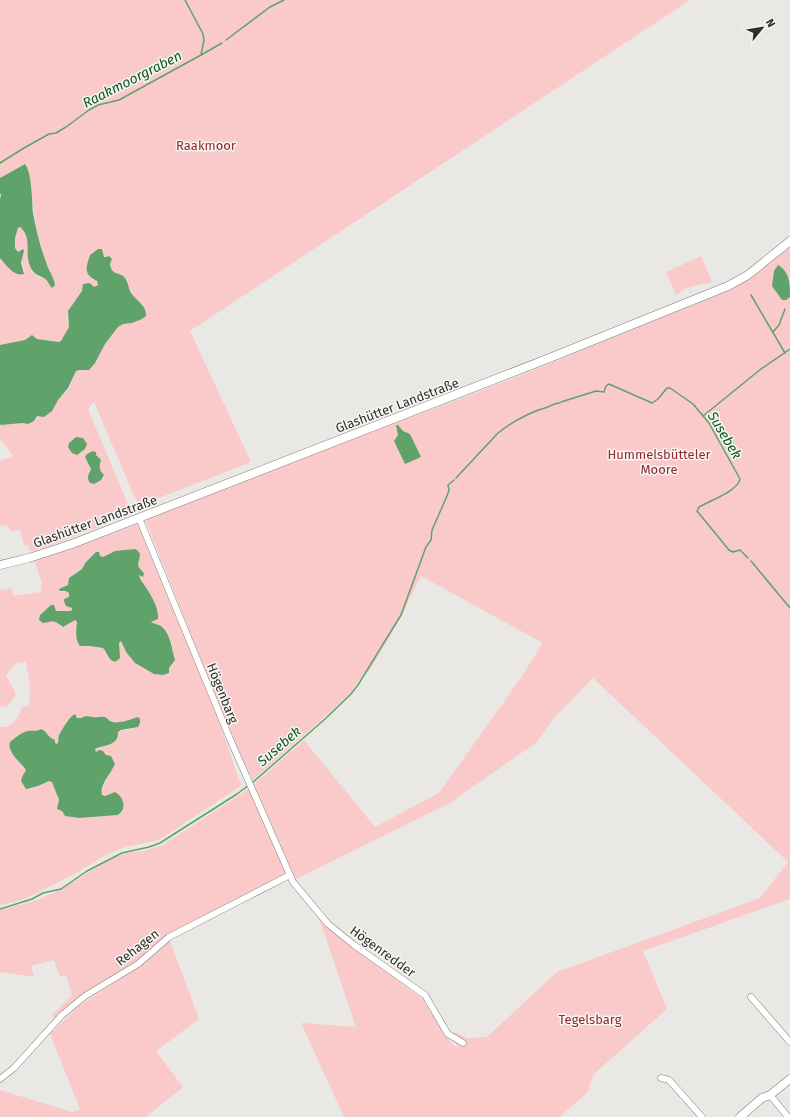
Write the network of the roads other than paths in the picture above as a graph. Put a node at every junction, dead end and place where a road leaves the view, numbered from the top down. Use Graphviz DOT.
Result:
graph roads {
  1 [pos="790,241"];
  2 [pos="139,518"];
  3 [pos="0,565"];
  4 [pos="290,875"];
  5 [pos="751,998"];
  6 [pos="790,1042"];
  7 [pos="463,1043"];
  8 [pos="661,1078"];
  9 [pos="0,1079"];
  10 [pos="790,1079"];
  11 [pos="770,1095"];
  12 [pos="702,1117"];
  13 [pos="740,1117"];
  14 [pos="747,1117"];
  15 [pos="788,1117"];
  1 -- 2 [label="street, Glashütter Landstraße"];
  2 -- 3 [label="street, Glashütter Landstraße"];
  2 -- 4 [label="street, Högenbarg"];
  4 -- 7 [label="street, Högenredder"];
  4 -- 9 [label="street, Rehagen"];
  5 -- 6 [label="street"];
  8 -- 12 [label="street"];
  10 -- 11 [label="street"];
  11 -- 13 [label="street"];
  11 -- 14 [label="street"];
  11 -- 15 [label="street"];
}
